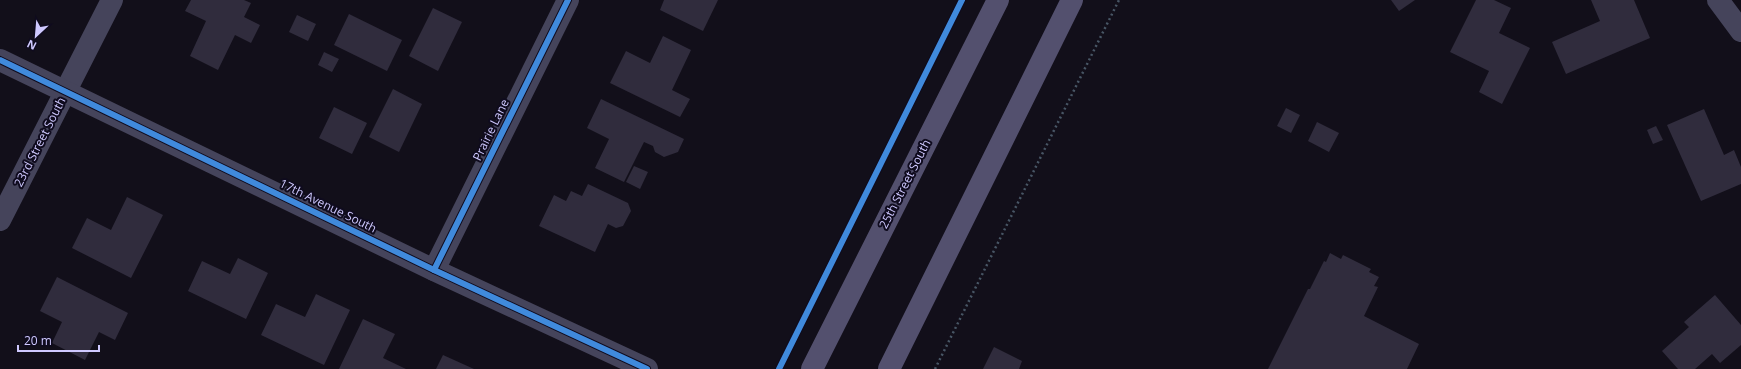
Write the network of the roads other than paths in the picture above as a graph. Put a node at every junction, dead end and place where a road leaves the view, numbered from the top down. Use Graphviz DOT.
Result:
graph roads {
  1 [pos="112,0"];
  2 [pos="568,0"];
  3 [pos="998,0"];
  4 [pos="1072,0"];
  5 [pos="1718,0"];
  6 [pos="1741,31"];
  7 [pos="0,60"];
  8 [pos="66,92"];
  9 [pos="0,220"];
  10 [pos="434,270"];
  11 [pos="647,369"];
  12 [pos="812,369"];
  13 [pos="889,369"];
  1 -- 8 [label="street, 23rd Street South"];
  2 -- 10 [label="street, Prairie Lane"];
  3 -- 12 [label="main road, 25th Street South"];
  4 -- 13 [label="main road"];
  5 -- 6 [label="street"];
  7 -- 8 [label="street, 17th Avenue South"];
  8 -- 9 [label="street, 23rd Street South"];
  8 -- 10 [label="street, 17th Avenue South"];
  10 -- 11 [label="street, 17th Avenue South"];
}
